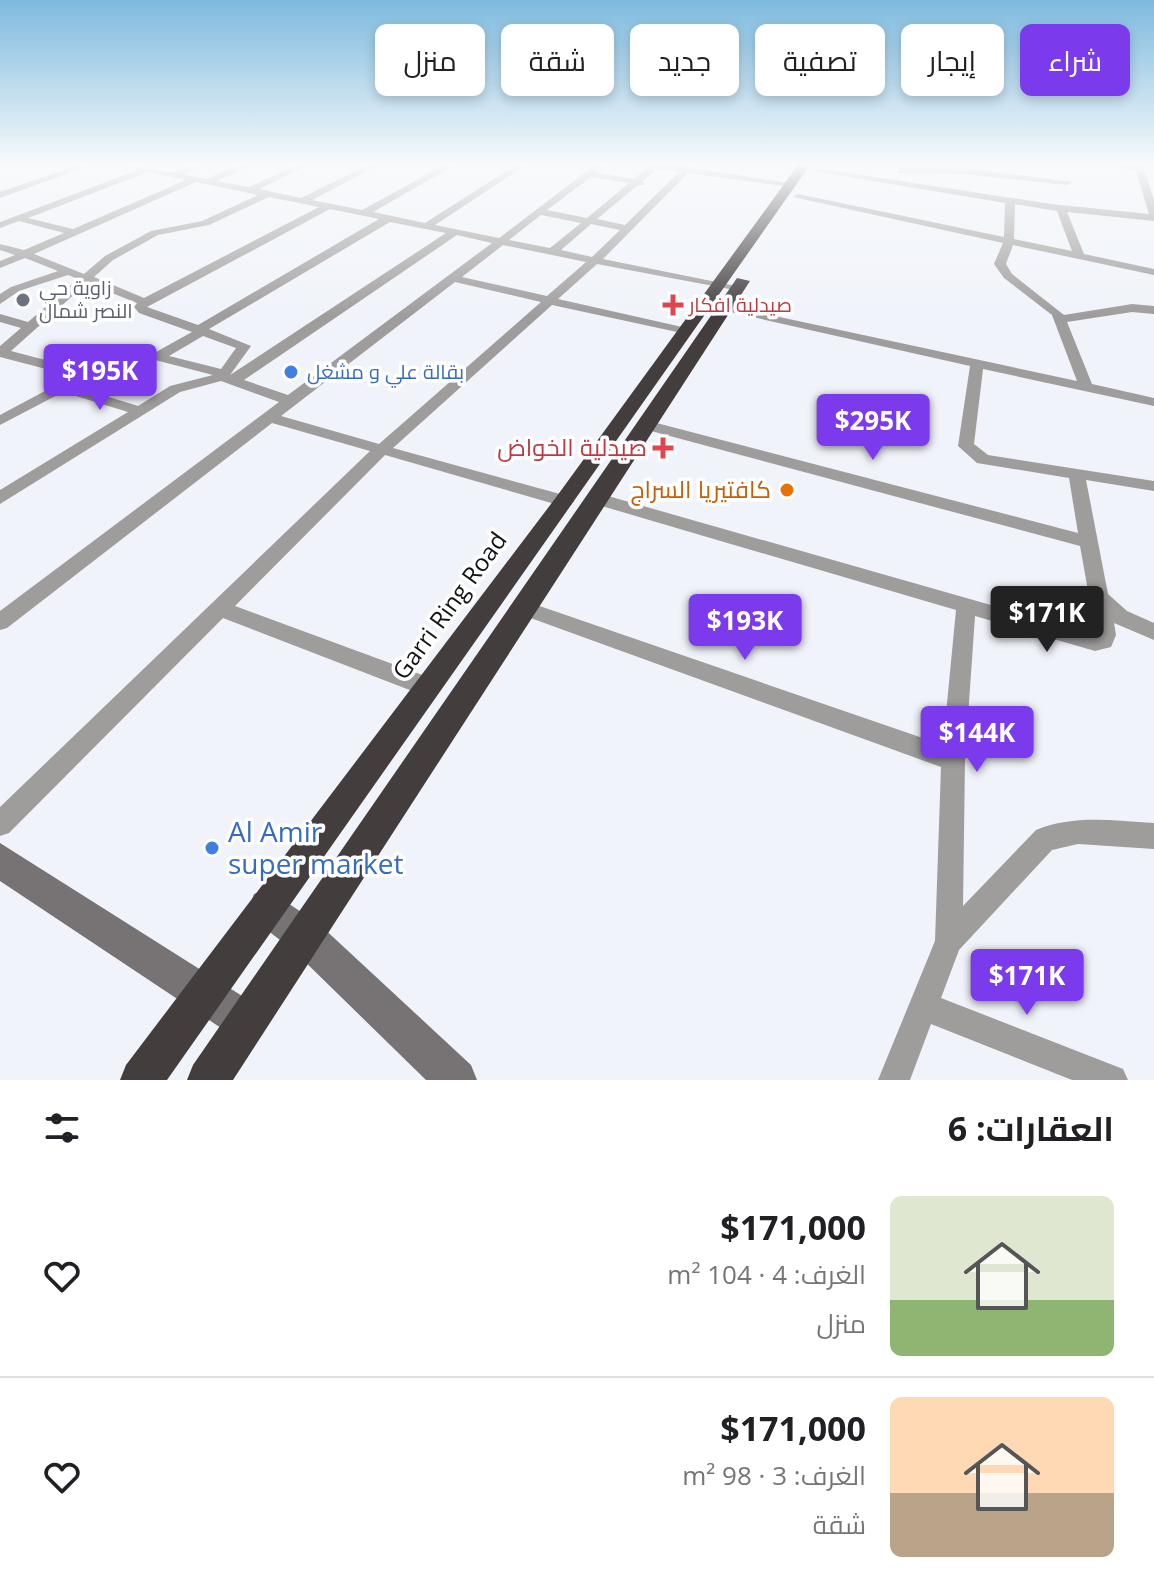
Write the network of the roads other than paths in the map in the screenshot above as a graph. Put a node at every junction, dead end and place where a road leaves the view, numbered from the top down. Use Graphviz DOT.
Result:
graph roads {
  1 [pos="25,215"];
  2 [pos="118,215"];
  3 [pos="221,215"];
  4 [pos="311,215"];
  5 [pos="376,215"];
  6 [pos="443,215"];
  7 [pos="535,215"];
  8 [pos="559,215"];
  9 [pos="596,215"];
  10 [pos="640,215"];
  11 [pos="773,215"];
  12 [pos="923,215"];
  13 [pos="1010,215"];
  14 [pos="1064,215"];
  15 [pos="18,218"];
  16 [pos="389,218"];
  17 [pos="589,221"];
  18 [pos="0,225"];
  19 [pos="428,225"];
  20 [pos="627,228"];
  21 [pos="456,231"];
  22 [pos="76,233"];
  23 [pos="501,241"];
  24 [pos="1009,241"];
  25 [pos="0,247"];
  26 [pos="552,252"];
  27 [pos="28,255"];
  28 [pos="1079,256"];
  29 [pos="594,261"];
  30 [pos="0,265"];
  31 [pos="67,272"];
  32 [pos="1154,272"];
  33 [pos="452,278"];
  34 [pos="85,280"];
  35 [pos="726,295"];
  36 [pos="0,300"];
  37 [pos="548,300"];
  38 [pos="145,302"];
  39 [pos="1154,310"];
  40 [pos="0,318"];
  41 [pos="1059,320"];
  42 [pos="30,327"];
  43 [pos="202,329"];
  44 [pos="686,332"];
  45 [pos="1,352"];
  46 [pos="159,356"];
  47 [pos="977,363"];
  48 [pos="83,374"];
  49 [pos="225,377"];
  50 [pos="1086,386"];
  51 [pos="61,387"];
  52 [pos="288,400"];
  53 [pos="1154,402"];
  54 [pos="140,411"];
  55 [pos="266,417"];
  56 [pos="0,421"];
  57 [pos="645,425"];
  58 [pos="383,448"];
  59 [pos="1076,473"];
  60 [pos="1154,486"];
  61 [pos="0,498"];
  62 [pos="594,498"];
  63 [pos="565,501"];
  64 [pos="1089,542"];
  65 [pos="1100,598"];
  66 [pos="966,606"];
  67 [pos="521,607"];
  68 [pos="219,608"];
  69 [pos="0,622"];
  70 [pos="1154,632"];
  71 [pos="428,687"];
  72 [pos="953,760"];
  73 [pos="0,824"];
  74 [pos="1154,836"];
  75 [pos="0,860"];
  76 [pos="267,907"];
  77 [pos="306,937"];
  78 [pos="949,941"];
  79 [pos="204,993"];
  80 [pos="923,1006"];
  81 [pos="247,1022"];
  82 [pos="141,1080"];
  83 [pos="208,1080"];
  84 [pos="456,1080"];
  85 [pos="894,1080"];
  86 [pos="1112,1080"];
  1 -- 15 [label="street"];
  2 -- 22 [label="street"];
  3 -- 34 [label="street"];
  4 -- 38 [label="street"];
  5 -- 16 [label="street"];
  6 -- 19 [label="street"];
  7 -- 23 [label="street"];
  8 -- 17 [label="street"];
  9 -- 17 [label="street"];
  10 -- 20 [label="street"];
  11 -- 35 [label="highway, Garri Ring Road"];
  12 -- 24 [label="street"];
  13 -- 24 [label="street"];
  14 -- 28 [label="street"];
  15 -- 18 [label="street"];
  15 -- 22 [label="street"];
  16 -- 19 [label="street"];
  16 -- 43 [label="street"];
  17 -- 20 [label="street"];
  17 -- 26 [label="street"];
  19 -- 21 [label="street"];
  20 -- 29 [label="street"];
  21 -- 23 [label="street"];
  21 -- 49 [label="street"];
  22 -- 27 [label="street"];
  23 -- 26 [label="street"];
  23 -- 33 [label="street"];
  24 -- 28 [label="street"];
  24 -- 41 [label="street"];
  25 -- 27 [label="street"];
  26 -- 29 [label="street"];
  27 -- 30 [label="street"];
  27 -- 31 [label="street"];
  28 -- 32 [label="street"];
  29 -- 35 [label="street"];
  29 -- 37 [label="street"];
  31 -- 34 [label="street"];
  31 -- 36 [label="street"];
  33 -- 37 [label="street"];
  33 -- 52 [label="street"];
  34 -- 38 [label="street"];
  34 -- 42 [label="street"];
  35 -- 44 [label="highway, Garri Ring Road"];
  35 -- 47 [label="street"];
  35 -- 57 [label="highway, Garri Ring Road"];
  37 -- 44 [label="street"];
  37 -- 58 [label="street"];
  38 -- 43 [label="street"];
  39 -- 41 [label="street"];
  40 -- 42 [label="street"];
  41 -- 50 [label="street"];
  42 -- 45 [label="street"];
  43 -- 46 [label="street"];
  43 -- 49 [label="street"];
  44 -- 63 [label="highway, Garri Ring Road"];
  45 -- 48 [label="street"];
  46 -- 48 [label="street"];
  46 -- 49 [label="street"];
  47 -- 50 [label="street"];
  47 -- 59 [label="street"];
  48 -- 51 [label="street"];
  49 -- 52 [label="street"];
  49 -- 54 [label="street"];
  50 -- 53 [label="street"];
  51 -- 54 [label="street"];
  51 -- 56 [label="street"];
  52 -- 55 [label="street"];
  54 -- 61 [label="street"];
  55 -- 58 [label="street"];
  55 -- 69 [label="street"];
  57 -- 62 [label="highway, Garri Ring Road"];
  57 -- 64 [label="street"];
  58 -- 63 [label="street"];
  58 -- 68 [label="street"];
  59 -- 60 [label="street"];
  59 -- 64 [label="street"];
  62 -- 66 [label="street"];
  62 -- 67 [label="highway, Garri Ring Road"];
  63 -- 71 [label="highway, Garri Ring Road"];
  64 -- 65 [label="street"];
  65 -- 66 [label="street"];
  65 -- 70 [label="street"];
  66 -- 72 [label="street"];
  67 -- 72 [label="street"];
  67 -- 77 [label="highway, Garri Ring Road"];
  68 -- 71 [label="street"];
  68 -- 73 [label="street"];
  71 -- 76 [label="highway, Garri Ring Road"];
  72 -- 78 [label="street"];
  74 -- 78 [label="street"];
  75 -- 79 [label="street"];
  76 -- 77 [label="street"];
  76 -- 79 [label="highway, Garri Ring Road"];
  77 -- 81 [label="highway, Garri Ring Road"];
  77 -- 84 [label="street"];
  78 -- 80 [label="street"];
  79 -- 81 [label="street"];
  79 -- 82 [label="highway, Garri Ring Road"];
  80 -- 85 [label="street"];
  80 -- 86 [label="street"];
  81 -- 83 [label="highway, Garri Ring Road"];
}
